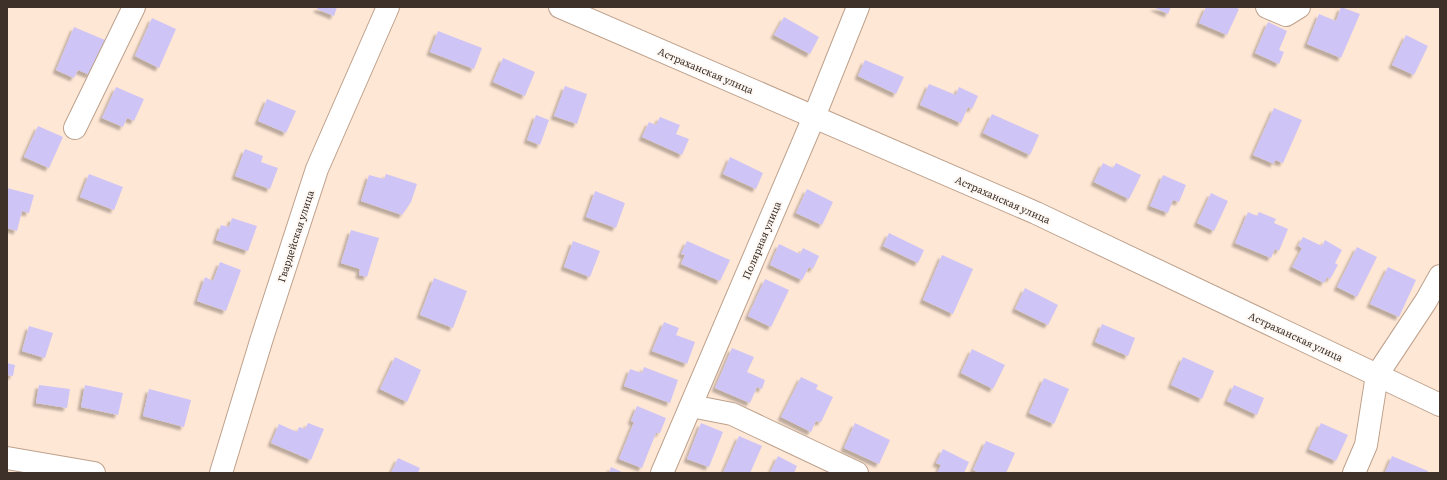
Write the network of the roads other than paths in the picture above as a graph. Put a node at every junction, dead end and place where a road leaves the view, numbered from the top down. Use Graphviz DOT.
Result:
graph roads {
  1 [pos="134,7"];
  2 [pos="388,7"];
  3 [pos="560,7"];
  4 [pos="858,7"];
  5 [pos="1267,7"];
  6 [pos="1299,7"];
  7 [pos="814,117"];
  8 [pos="75,128"];
  9 [pos="1440,276"];
  10 [pos="1377,375"];
  11 [pos="1440,405"];
  12 [pos="690,406"];
  13 [pos="7,458"];
  14 [pos="94,473"];
  15 [pos="221,473"];
  16 [pos="662,473"];
  17 [pos="857,473"];
  18 [pos="1354,473"];
  1 -- 8 [label="street"];
  2 -- 15 [label="street, Гвардейская улица"];
  3 -- 7 [label="street, Астраханская улица"];
  4 -- 7 [label="street, Полярная улица"];
  5 -- 6 [label="street"];
  7 -- 10 [label="street, Астраханская улица"];
  7 -- 12 [label="street, Полярная улица"];
  9 -- 10 [label="street"];
  10 -- 11 [label="street, Астраханская улица"];
  10 -- 18 [label="street"];
  12 -- 16 [label="street, Полярная улица"];
  12 -- 17 [label="street"];
  13 -- 14 [label="street"];
}
